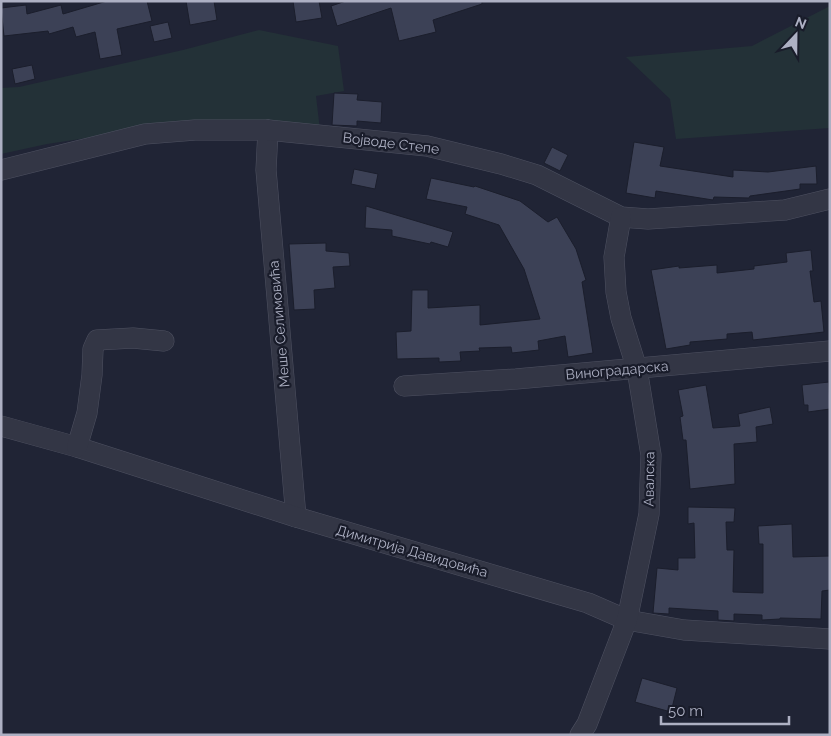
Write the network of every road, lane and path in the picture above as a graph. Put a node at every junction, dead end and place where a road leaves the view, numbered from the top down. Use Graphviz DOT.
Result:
graph roads {
  1 [pos="268,130"];
  2 [pos="1,170"];
  3 [pos="830,199"];
  4 [pos="621,217"];
  5 [pos="164,341"];
  6 [pos="830,351"];
  7 [pos="637,369"];
  8 [pos="404,386"];
  9 [pos="1,426"];
  10 [pos="77,447"];
  11 [pos="296,518"];
  12 [pos="627,620"];
  13 [pos="830,639"];
  14 [pos="580,735"];
  1 -- 2 [label="street, Војводе Степе"];
  1 -- 4 [label="street, Војводе Степе"];
  1 -- 11 [label="street, Меше Селимовића"];
  3 -- 4 [label="street, Војводе Степе"];
  4 -- 7 [label="street, Авалска"];
  5 -- 10 [label="street"];
  6 -- 7 [label="street, Виноградарска"];
  7 -- 8 [label="street, Виноградарска"];
  7 -- 12 [label="street, Авалска"];
  9 -- 10 [label="street, Димитрија Давидовића"];
  10 -- 11 [label="street, Димитрија Давидовића"];
  11 -- 12 [label="street, Димитрија Давидовића"];
  12 -- 13 [label="street, Димитрија Давидовића"];
  12 -- 14 [label="street, Авалска"];
}
